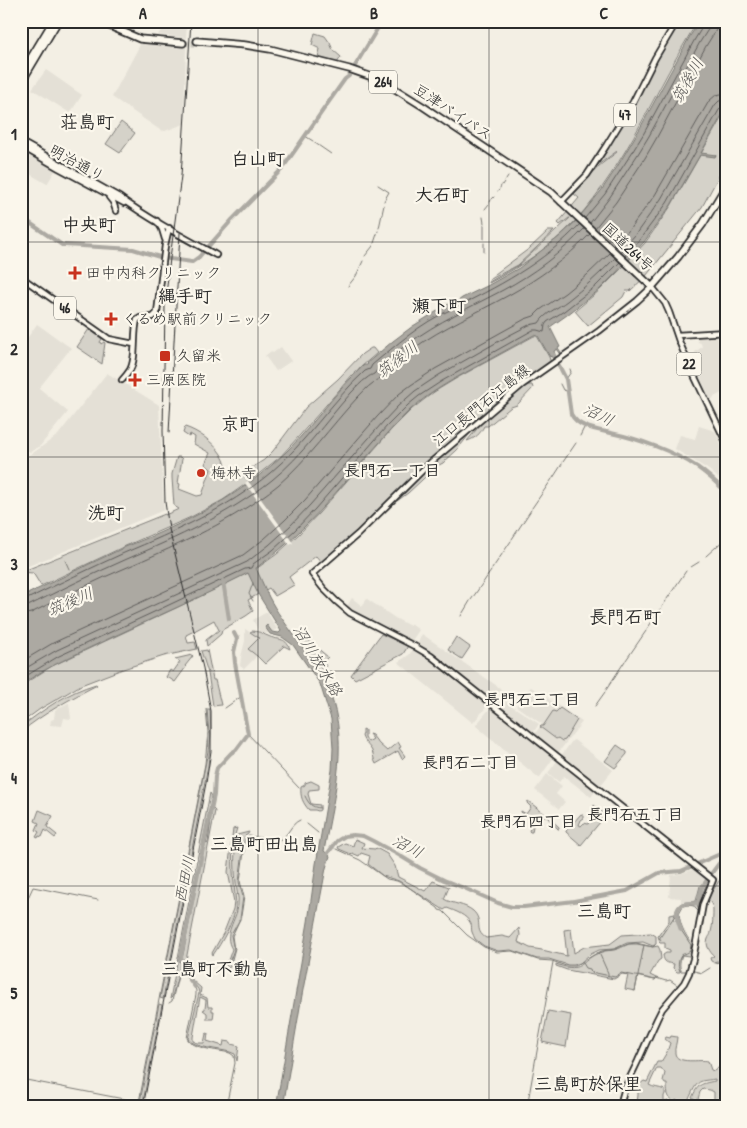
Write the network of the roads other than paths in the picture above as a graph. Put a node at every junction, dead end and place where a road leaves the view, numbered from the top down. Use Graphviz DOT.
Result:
graph roads {
  1 [pos="53,21"];
  2 [pos="58,21"];
  3 [pos="98,21"];
  4 [pos="106,21"];
  5 [pos="677,21"];
  6 [pos="141,38"];
  7 [pos="183,42"];
  8 [pos="197,43"];
  9 [pos="21,74"];
  10 [pos="21,83"];
  11 [pos="21,144"];
  12 [pos="726,186"];
  13 [pos="107,194"];
  14 [pos="120,200"];
  15 [pos="564,204"];
  16 [pos="116,211"];
  17 [pos="156,221"];
  18 [pos="169,228"];
  19 [pos="166,240"];
  20 [pos="216,255"];
  21 [pos="21,277"];
  22 [pos="652,287"];
  23 [pos="726,332"];
  24 [pos="677,335"];
  25 [pos="134,344"];
  26 [pos="122,380"];
  27 [pos="726,442"];
  28 [pos="623,1107"];
  1 -- 9 [label="highway"];
  2 -- 10 [label="highway"];
  3 -- 6 [label="highway"];
  4 -- 6 [label="highway"];
  5 -- 15 [label="main road, 47"];
  6 -- 7 [label="highway"];
  8 -- 15 [label="highway, 豆津バイパス / 264"];
  11 -- 13 [label="main road, 明治通り"];
  11 -- 14 [label="main road, 明治通り"];
  12 -- 22 [label="highway, 国道264号"];
  13 -- 14 [label="main road, 明治通り"];
  13 -- 16 [label="main road"];
  14 -- 17 [label="main road"];
  15 -- 22 [label="highway, 国道264号 / 264"];
  17 -- 18 [label="main road"];
  17 -- 19 [label="main road"];
  18 -- 19 [label="main road"];
  18 -- 20 [label="main road"];
  19 -- 25 [label="main road"];
  21 -- 25 [label="main road, 46"];
  22 -- 24 [label="main road, 22"];
  22 -- 28 [label="main road, 江口長門石江島線"];
  23 -- 24 [label="main road"];
  24 -- 27 [label="main road, 22"];
  25 -- 26 [label="main road"];
}
